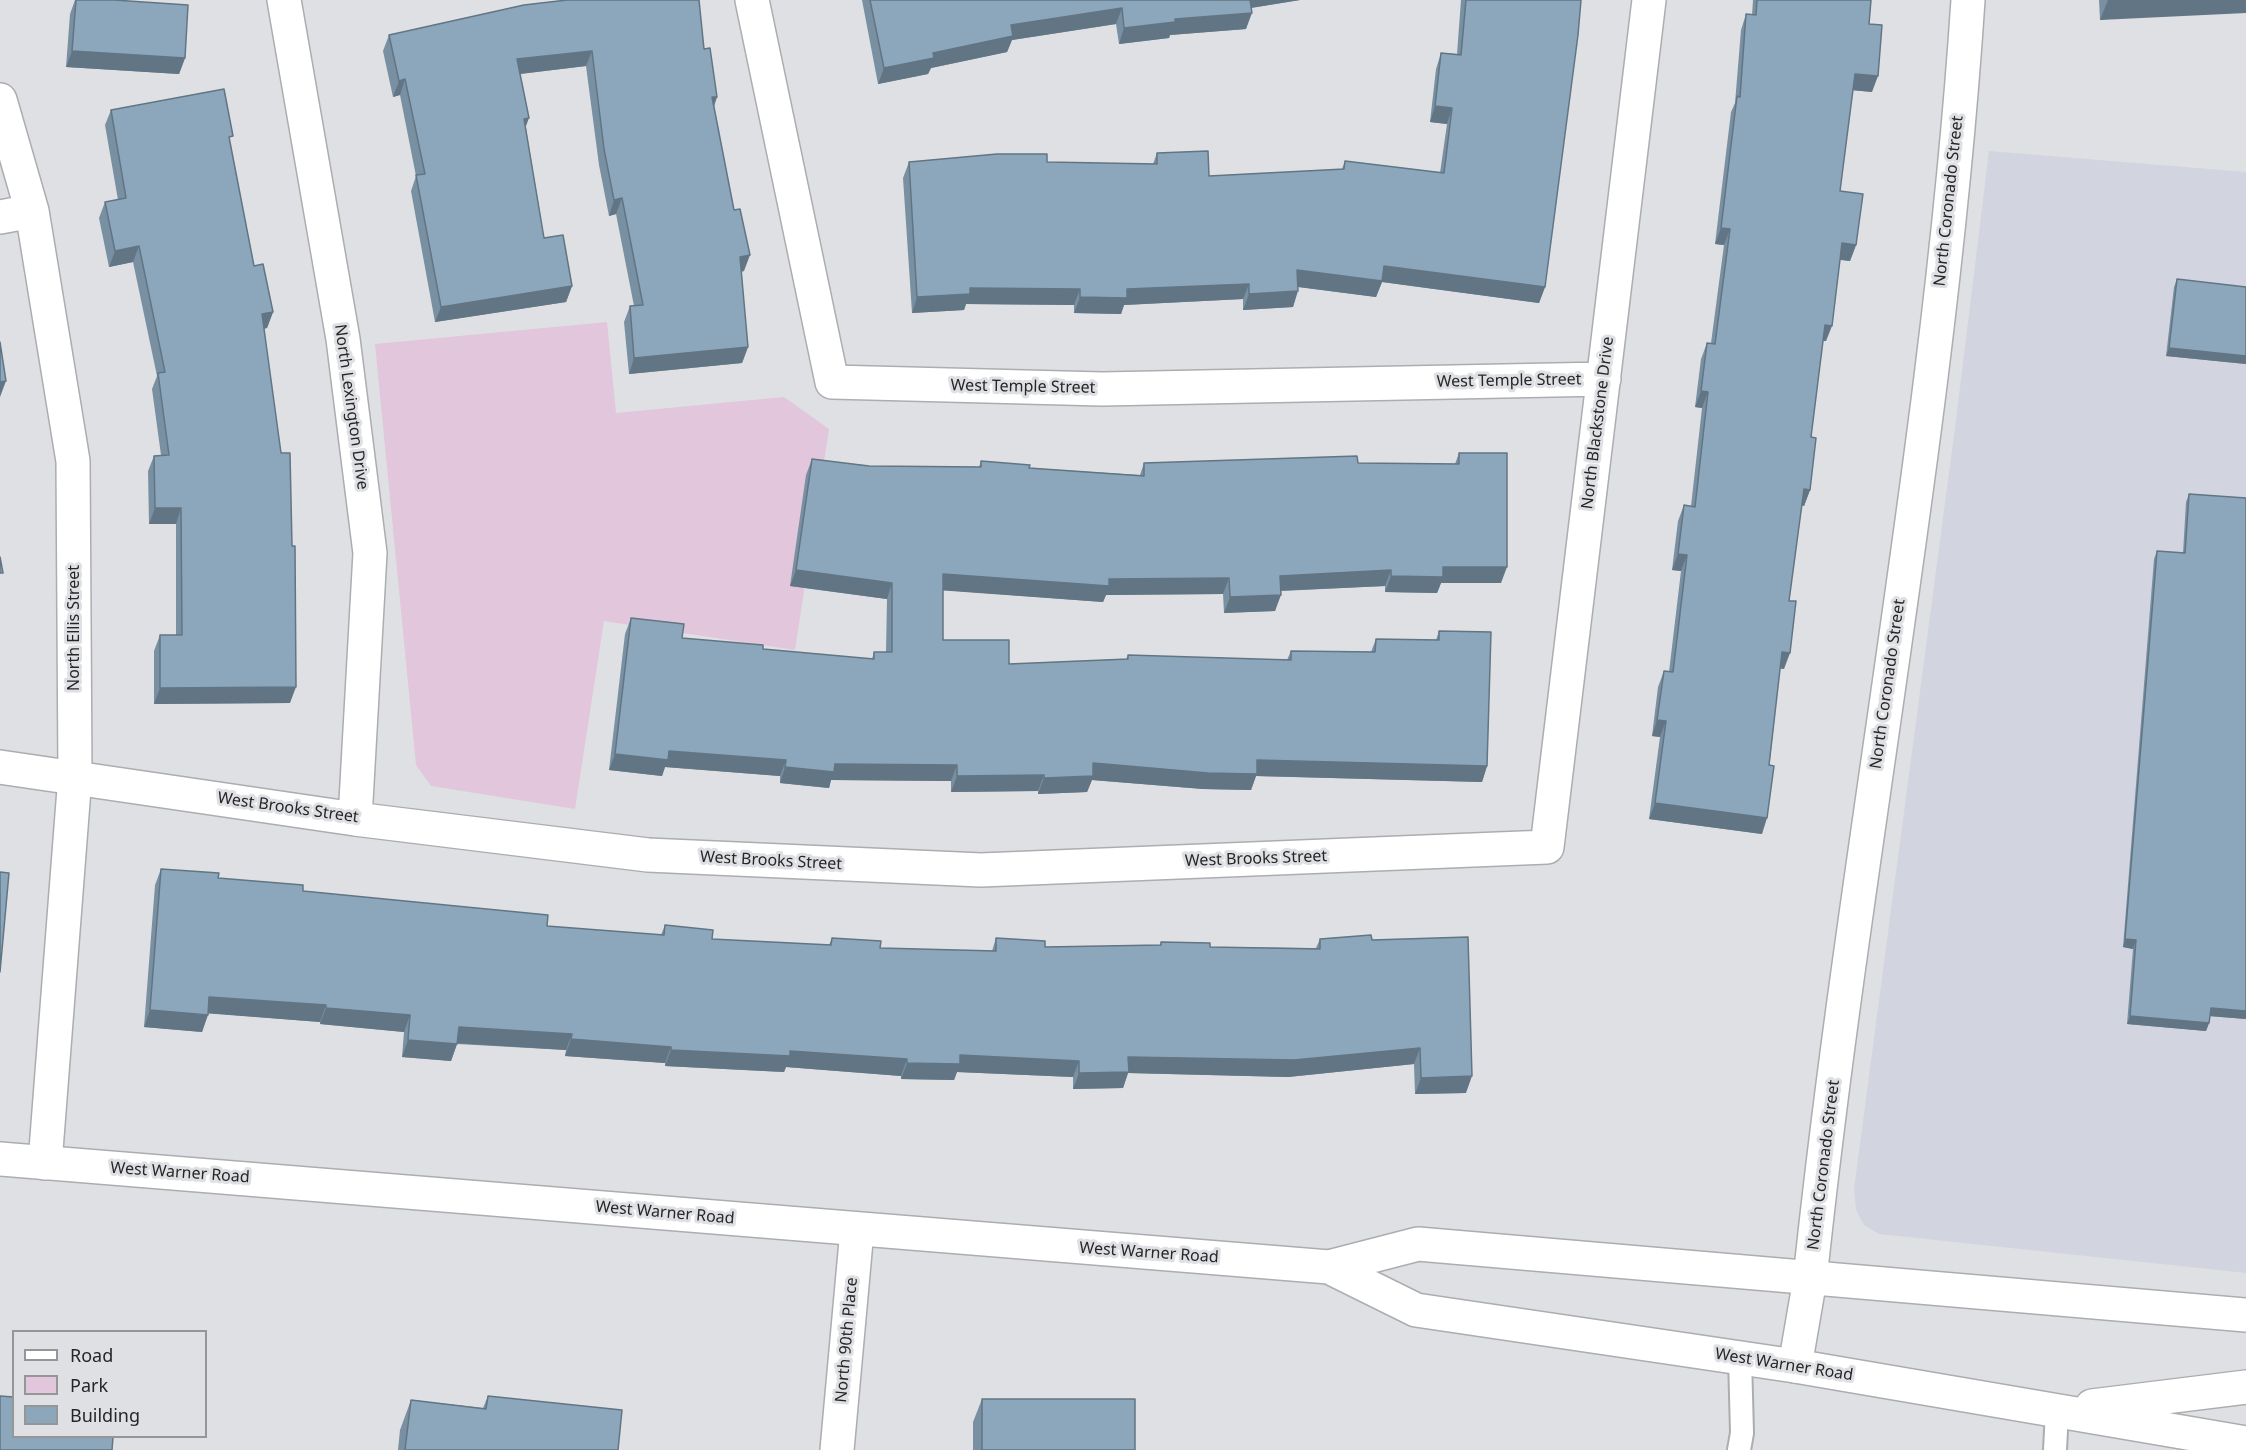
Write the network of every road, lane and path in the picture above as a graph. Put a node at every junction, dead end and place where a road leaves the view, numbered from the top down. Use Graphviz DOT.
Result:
graph roads {
  1 [pos="284,0"];
  2 [pos="752,0"];
  3 [pos="1649,0"];
  4 [pos="1968,0"];
  5 [pos="0,100"];
  6 [pos="32,211"];
  7 [pos="0,217"];
  8 [pos="1604,379"];
  9 [pos="0,767"];
  10 [pos="75,776"];
  11 [pos="355,819"];
  12 [pos="1547,847"];
  13 [pos="0,1159"];
  14 [pos="45,1163"];
  15 [pos="857,1230"];
  16 [pos="1329,1267"];
  17 [pos="1810,1279"];
  18 [pos="2246,1315"];
  19 [pos="1740,1358"];
  20 [pos="1796,1366"];
  21 [pos="2246,1387"];
  22 [pos="2057,1411"];
  23 [pos="2246,1443"];
  24 [pos="837,1450"];
  25 [pos="1739,1450"];
  26 [pos="2055,1450"];
  1 -- 11 [label="street, North Lexington Drive"];
  2 -- 8 [label="street, West Temple Street"];
  3 -- 8 [label="street, North Blackstone Drive"];
  4 -- 17 [label="street, North Coronado Street"];
  5 -- 6 [label="street, North Ellis Street"];
  6 -- 7 [label="street"];
  6 -- 10 [label="street, North Ellis Street"];
  8 -- 12 [label="street, North Blackstone Drive"];
  9 -- 10 [label="street, West Brooks Street"];
  10 -- 11 [label="street, West Brooks Street"];
  10 -- 14 [label="street, North Ellis Street"];
  11 -- 12 [label="street, West Brooks Street"];
  13 -- 14 [label="street, West Warner Road"];
  14 -- 15 [label="street, West Warner Road"];
  15 -- 16 [label="street, West Warner Road"];
  15 -- 24 [label="street, North 90th Place"];
  16 -- 17 [label="street, West Warner Road"];
  16 -- 19 [label="street, West Warner Road"];
  17 -- 18 [label="street, West Warner Road"];
  17 -- 20 [label="street, North Coronado Street"];
  19 -- 20 [label="street, West Warner Road"];
  19 -- 25 [label="lane"];
  20 -- 22 [label="street, West Warner Road"];
  21 -- 22 [label="street"];
  22 -- 23 [label="street, West Warner Road"];
  22 -- 26 [label="lane"];
}
